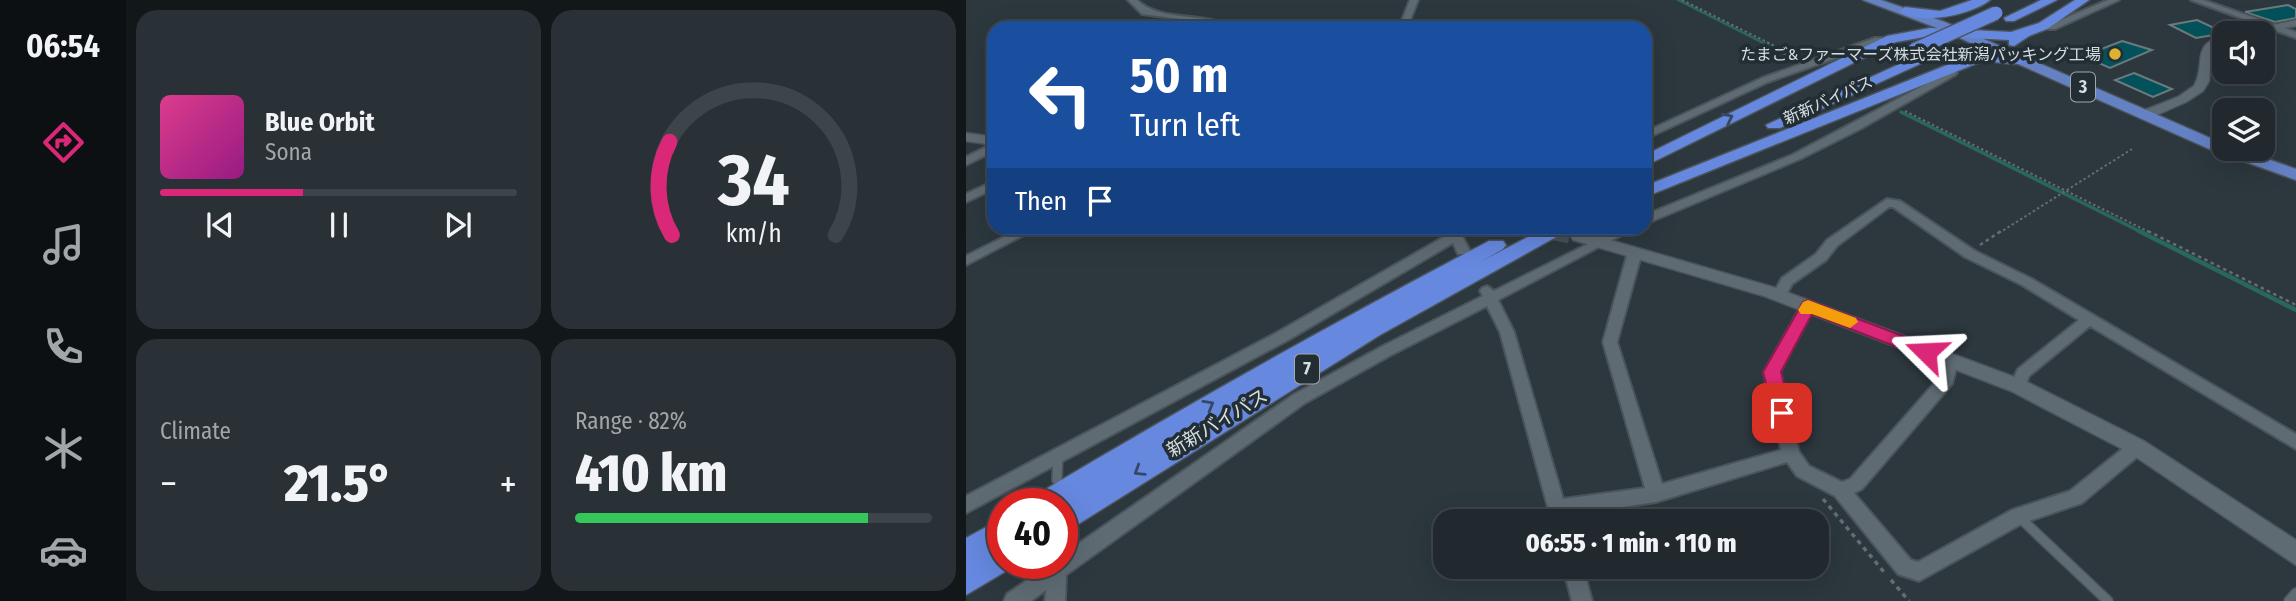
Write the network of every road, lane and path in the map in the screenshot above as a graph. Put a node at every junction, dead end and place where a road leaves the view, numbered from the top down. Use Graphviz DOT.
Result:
graph roads {
  1 [pos="1132,0"];
  2 [pos="1414,0"];
  3 [pos="1682,0"];
  4 [pos="1869,0"];
  5 [pos="2025,0"];
  6 [pos="2051,0"];
  7 [pos="2083,0"];
  8 [pos="2115,0"];
  9 [pos="2195,0"];
  10 [pos="1968,6"];
  11 [pos="1905,12"];
  12 [pos="1204,21"];
  13 [pos="1406,21"];
  14 [pos="2254,21"];
  15 [pos="2296,23"];
  16 [pos="1941,24"];
  17 [pos="2043,26"];
  18 [pos="2275,26"];
  19 [pos="2275,28"];
  20 [pos="1963,34"];
  21 [pos="2017,34"];
  22 [pos="2296,35"];
  23 [pos="1894,38"];
  24 [pos="1986,44"];
  25 [pos="2212,45"];
  26 [pos="1921,52"];
  27 [pos="1970,57"];
  28 [pos="2022,60"];
  29 [pos="1814,66"];
  30 [pos="1950,69"];
  31 [pos="1883,100"];
  32 [pos="1896,106"];
  33 [pos="2145,115"];
  34 [pos="1652,133"];
  35 [pos="966,137"];
  36 [pos="987,142"];
  37 [pos="987,148"];
  38 [pos="2132,149"];
  39 [pos="1652,158"];
  40 [pos="966,162"];
  41 [pos="1652,167"];
  42 [pos="2296,174"];
  43 [pos="1652,181"];
  44 [pos="966,185"];
  45 [pos="987,188"];
  46 [pos="1652,189"];
  47 [pos="2064,190"];
  48 [pos="982,191"];
  49 [pos="966,198"];
  50 [pos="1652,217"];
  51 [pos="1017,235"];
  52 [pos="1448,235"];
  53 [pos="1455,235"];
  54 [pos="1515,235"];
  55 [pos="1565,235"];
  56 [pos="1566,235"];
  57 [pos="1576,235"];
  58 [pos="1463,251"];
  59 [pos="1635,252"];
  60 [pos="1970,254"];
  61 [pos="966,261"];
  62 [pos="1488,294"];
  63 [pos="1779,296"];
  64 [pos="2296,305"];
  65 [pos="1808,306"];
  66 [pos="2090,319"];
  67 [pos="1950,361"];
  68 [pos="2018,386"];
  69 [pos="2296,442"];
  70 [pos="2137,447"];
  71 [pos="1058,454"];
  72 [pos="1791,454"];
  73 [pos="1803,471"];
  74 [pos="1057,480"];
  75 [pos="1072,488"];
  76 [pos="1841,490"];
  77 [pos="1656,494"];
  78 [pos="966,505"];
  79 [pos="1078,509"];
  80 [pos="1557,509"];
  81 [pos="1587,509"];
  82 [pos="2018,516"];
  83 [pos="987,541"];
  84 [pos="1078,552"];
  85 [pos="966,554"];
  86 [pos="2296,554"];
  87 [pos="987,567"];
  88 [pos="1042,579"];
  89 [pos="1056,579"];
  90 [pos="1576,579"];
  91 [pos="966,581"];
  92 [pos="2296,593"];
  93 [pos="1014,601"];
  94 [pos="1055,601"];
  95 [pos="1582,601"];
  96 [pos="1909,601"];
  97 [pos="2108,601"];
  98 [pos="2289,601"];
  1 -- 12 [label="street"];
  2 -- 13 [label="street"];
  3 -- 29 [label="path"];
  4 -- 11 [label="main road, 3"];
  5 -- 26 [label="highway, 新新バイパス, bridge"];
  6 -- 26 [label="highway, 新新バイパス"];
  7 -- 17 [label="highway"];
  8 -- 17 [label="street"];
  9 -- 14 [label="street"];
  10 -- 11 [label="highway"];
  10 -- 16 [label="highway"];
  10 -- 20 [label="highway"];
  11 -- 16 [label="main road, 3"];
  11 -- 23 [label="highway"];
  15 -- 18 [label="street"];
  16 -- 20 [label="main road, 3"];
  16 -- 23 [label="highway"];
  17 -- 21 [label="highway"];
  19 -- 22 [label="street"];
  20 -- 21 [label="highway"];
  20 -- 23 [label="highway"];
  20 -- 24 [label="main road, 3"];
  20 -- 27 [label="highway"];
  21 -- 24 [label="highway"];
  21 -- 28 [label="highway"];
  23 -- 29 [label="street"];
  39 -- 23 [label="highway, one-way"];
  24 -- 27 [label="highway"];
  24 -- 28 [label="main road, 3"];
  25 -- 33 [label="street"];
  26 -- 41 [label="highway, 新新バイパス"];
  26 -- 43 [label="highway, 新新バイパス"];
  27 -- 28 [label="highway"];
  27 -- 30 [label="highway"];
  28 -- 33 [label="main road, 3"];
  29 -- 34 [label="street"];
  30 -- 32 [label="street"];
  30 -- 46 [label="highway"];
  31 -- 32 [label="lane"];
  32 -- 47 [label="path"];
  32 -- 50 [label="street"];
  33 -- 42 [label="main road, 3"];
  35 -- 36 [label="street"];
  37 -- 40 [label="street"];
  38 -- 47 [label="path"];
  44 -- 48 [label="street"];
  45 -- 48 [label="street"];
  47 -- 60 [label="path"];
  47 -- 64 [label="path"];
  48 -- 49 [label="street"];
  51 -- 61 [label="street"];
  52 -- 71 [label="street"];
  53 -- 58 [label="street"];
  75 -- 54 [label="highway, 新新バイパス / 7, one-way"];
  55 -- 79 [label="highway, 新新バイパス / 7, one-way"];
  56 -- 62 [label="street"];
  57 -- 59 [label="street"];
  59 -- 63 [label="street"];
  59 -- 77 [label="street"];
  60 -- 63 [label="street"];
  60 -- 66 [label="street"];
  62 -- 80 [label="street"];
  62 -- 84 [label="street"];
  63 -- 65 [label="street"];
  65 -- 67 [label="street"];
  65 -- 72 [label="street"];
  66 -- 68 [label="street"];
  66 -- 69 [label="street"];
  67 -- 68 [label="street"];
  67 -- 76 [label="street"];
  68 -- 70 [label="street"];
  70 -- 82 [label="street"];
  70 -- 86 [label="street"];
  71 -- 74 [label="lane"];
  71 -- 78 [label="street"];
  72 -- 73 [label="street"];
  72 -- 77 [label="street"];
  73 -- 76 [label="street"];
  73 -- 96 [label="path"];
  76 -- 82 [label="street"];
  77 -- 81 [label="street"];
  82 -- 97 [label="lane"];
  83 -- 85 [label="highway"];
  87 -- 91 [label="highway"];
  88 -- 93 [label="street"];
  89 -- 94 [label="street"];
  90 -- 95 [label="street"];
  92 -- 98 [label="lane"];
}
